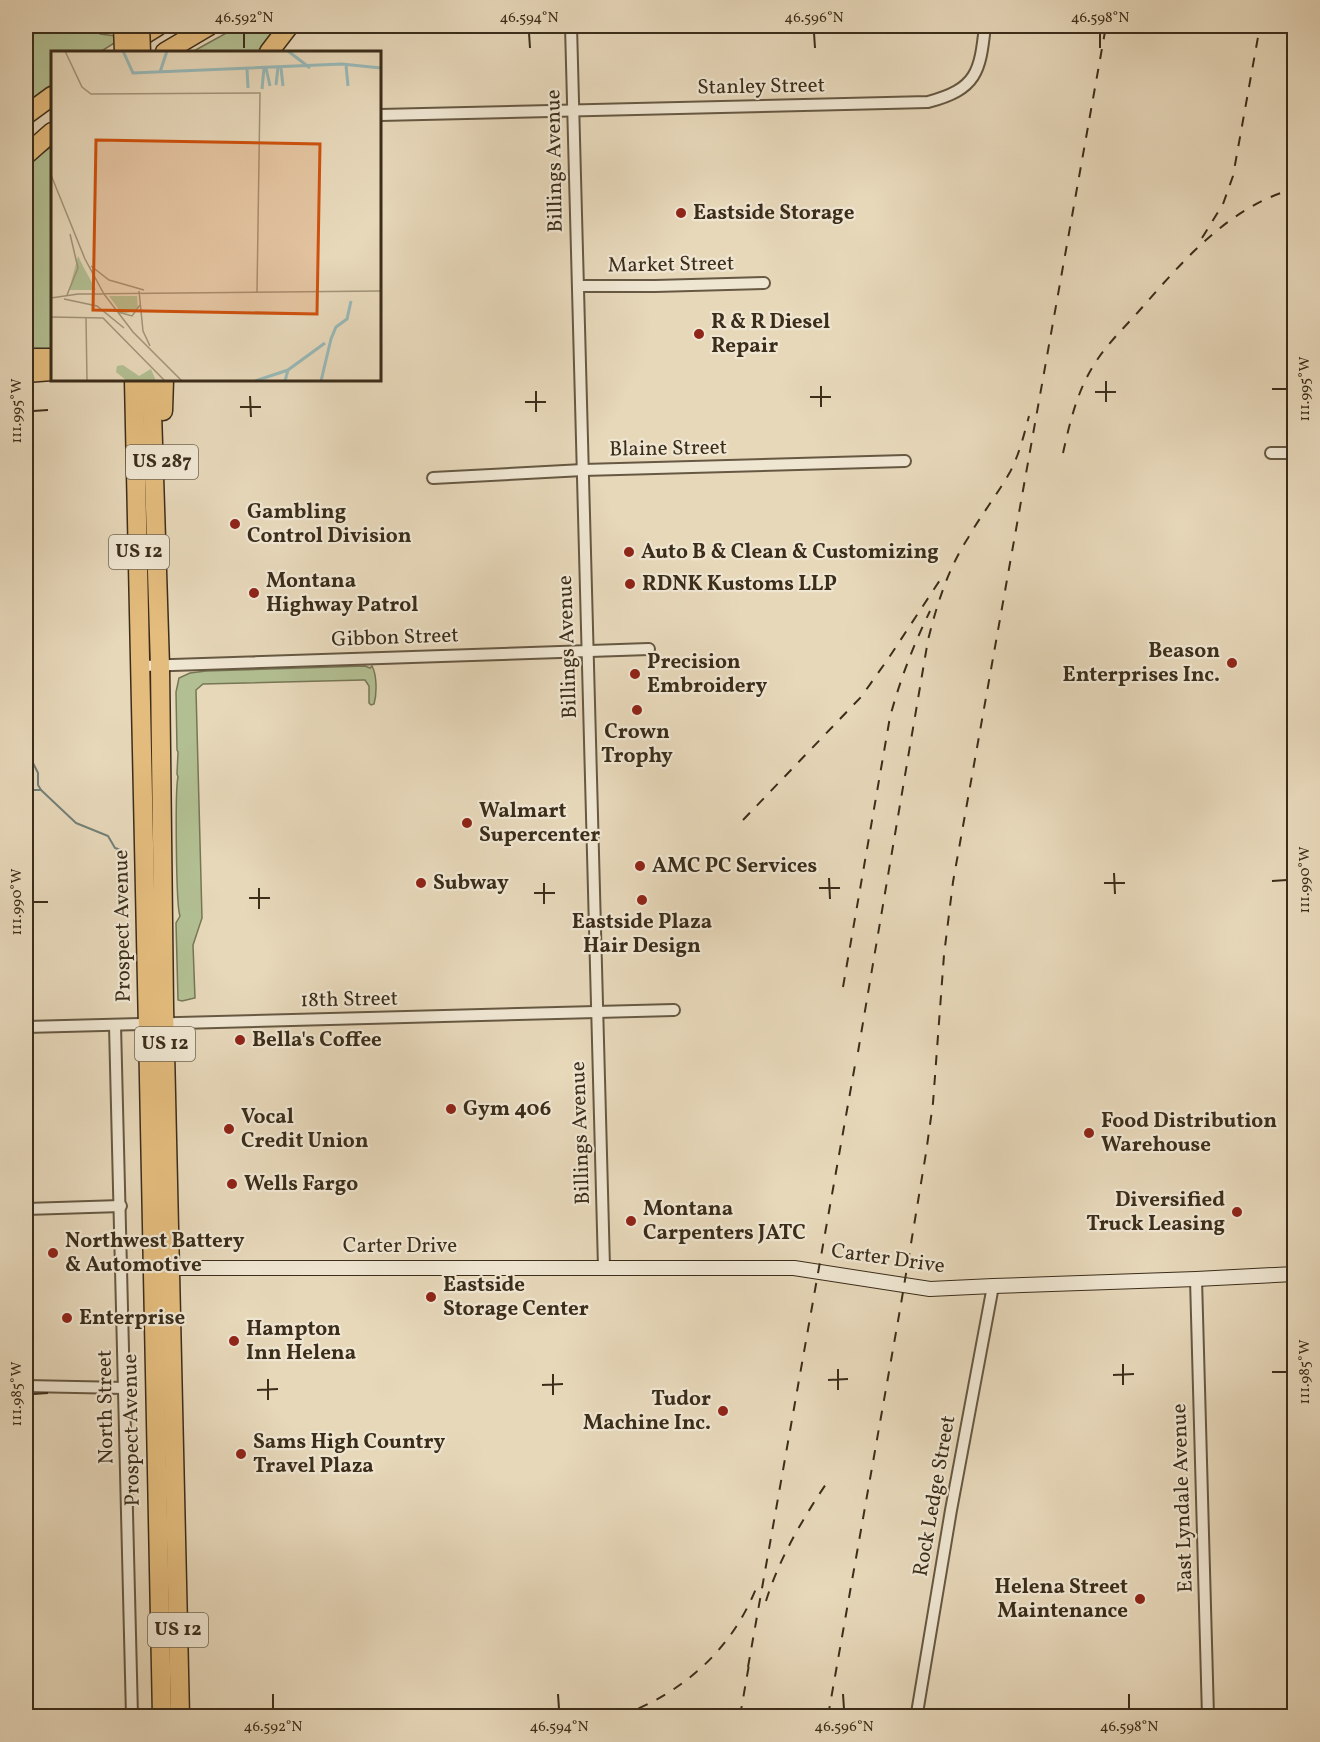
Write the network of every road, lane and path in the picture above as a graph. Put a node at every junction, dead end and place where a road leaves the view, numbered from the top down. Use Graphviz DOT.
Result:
graph roads {
  1 [pos="123,26"];
  2 [pos="140,26"];
  3 [pos="158,26"];
  4 [pos="209,26"];
  5 [pos="290,26"];
  6 [pos="571,26"];
  7 [pos="985,26"];
  8 [pos="118,51"];
  9 [pos="124,51"];
  10 [pos="141,51"];
  11 [pos="167,51"];
  12 [pos="270,51"];
  13 [pos="51,97"];
  14 [pos="573,110"];
  15 [pos="26,115"];
  16 [pos="381,115"];
  17 [pos="51,131"];
  18 [pos="51,131"];
  19 [pos="26,149"];
  20 [pos="26,155"];
  21 [pos="764,283"];
  22 [pos="578,286"];
  23 [pos="26,358"];
  24 [pos="51,358"];
  25 [pos="51,371"];
  26 [pos="26,373"];
  27 [pos="134,381"];
  28 [pos="151,381"];
  29 [pos="164,381"];
  30 [pos="1271,453"];
  31 [pos="1294,453"];
  32 [pos="905,461"];
  33 [pos="583,470"];
  34 [pos="433,478"];
  35 [pos="156,545"];
  36 [pos="649,649"];
  37 [pos="588,651"];
  38 [pos="151,666"];
  39 [pos="674,1010"];
  40 [pos="598,1014"];
  41 [pos="156,1024"];
  42 [pos="115,1025"];
  43 [pos="26,1028"];
  44 [pos="121,1206"];
  45 [pos="26,1209"];
  46 [pos="604,1267"];
  47 [pos="161,1268"];
  48 [pos="1294,1274"];
  49 [pos="1196,1279"];
  50 [pos="993,1286"];
  51 [pos="26,1386"];
  52 [pos="125,1388"];
  53 [pos="167,1544"];
  54 [pos="917,1713"];
  55 [pos="132,1716"];
  56 [pos="162,1716"];
  57 [pos="180,1716"];
  58 [pos="1208,1716"];
  1 -- 9 [label="highway, bridge"];
  2 -- 10 [label="highway, bridge"];
  3 -- 8 [label="highway"];
  4 -- 11 [label="highway"];
  5 -- 12 [label="highway"];
  6 -- 14 [label="street, Billings Avenue"];
  7 -- 14 [label="street, Stanley Street"];
  13 -- 15 [label="highway"];
  14 -- 16 [label="street"];
  14 -- 22 [label="street, Billings Avenue"];
  17 -- 19 [label="highway"];
  18 -- 20 [label="highway"];
  21 -- 22 [label="street, Market Street"];
  22 -- 33 [label="street, Billings Avenue"];
  23 -- 24 [label="highway"];
  25 -- 26 [label="highway"];
  27 -- 38 [label="highway, Prospect Avenue / US 12"];
  28 -- 35 [label="highway, Prospect Avenue / US 12"];
  29 -- 35 [label="highway, US 287"];
  30 -- 31 [label="street"];
  32 -- 33 [label="street, Blaine Street"];
  33 -- 34 [label="street, Blaine Street"];
  33 -- 37 [label="street, Billings Avenue"];
  35 -- 38 [label="highway, Prospect Avenue / US 12"];
  36 -- 37 [label="street, Gibbon Street"];
  37 -- 38 [label="street, Gibbon Street"];
  37 -- 40 [label="street, Billings Avenue"];
  38 -- 41 [label="highway, Prospect Avenue / US 12"];
  39 -- 40 [label="street, 18th Street"];
  40 -- 41 [label="street, 18th Street"];
  40 -- 46 [label="street, Billings Avenue"];
  41 -- 42 [label="street, 18th Street"];
  41 -- 47 [label="highway, Prospect Avenue / US 12"];
  42 -- 43 [label="street, 18th Street"];
  42 -- 44 [label="street, North Street"];
  44 -- 45 [label="street"];
  44 -- 52 [label="street, North Street"];
  46 -- 47 [label="street, Carter Drive"];
  46 -- 50 [label="street, Carter Drive"];
  47 -- 53 [label="highway, Prospect Avenue / US 12"];
  48 -- 49 [label="street, Carter Drive"];
  49 -- 50 [label="street, Carter Drive"];
  49 -- 58 [label="street, East Lyndale Avenue"];
  50 -- 54 [label="street, Rock Ledge Street"];
  51 -- 52 [label="street"];
  52 -- 55 [label="street, North Street"];
  53 -- 56 [label="highway, US 12"];
  53 -- 57 [label="highway, US 12"];
}
